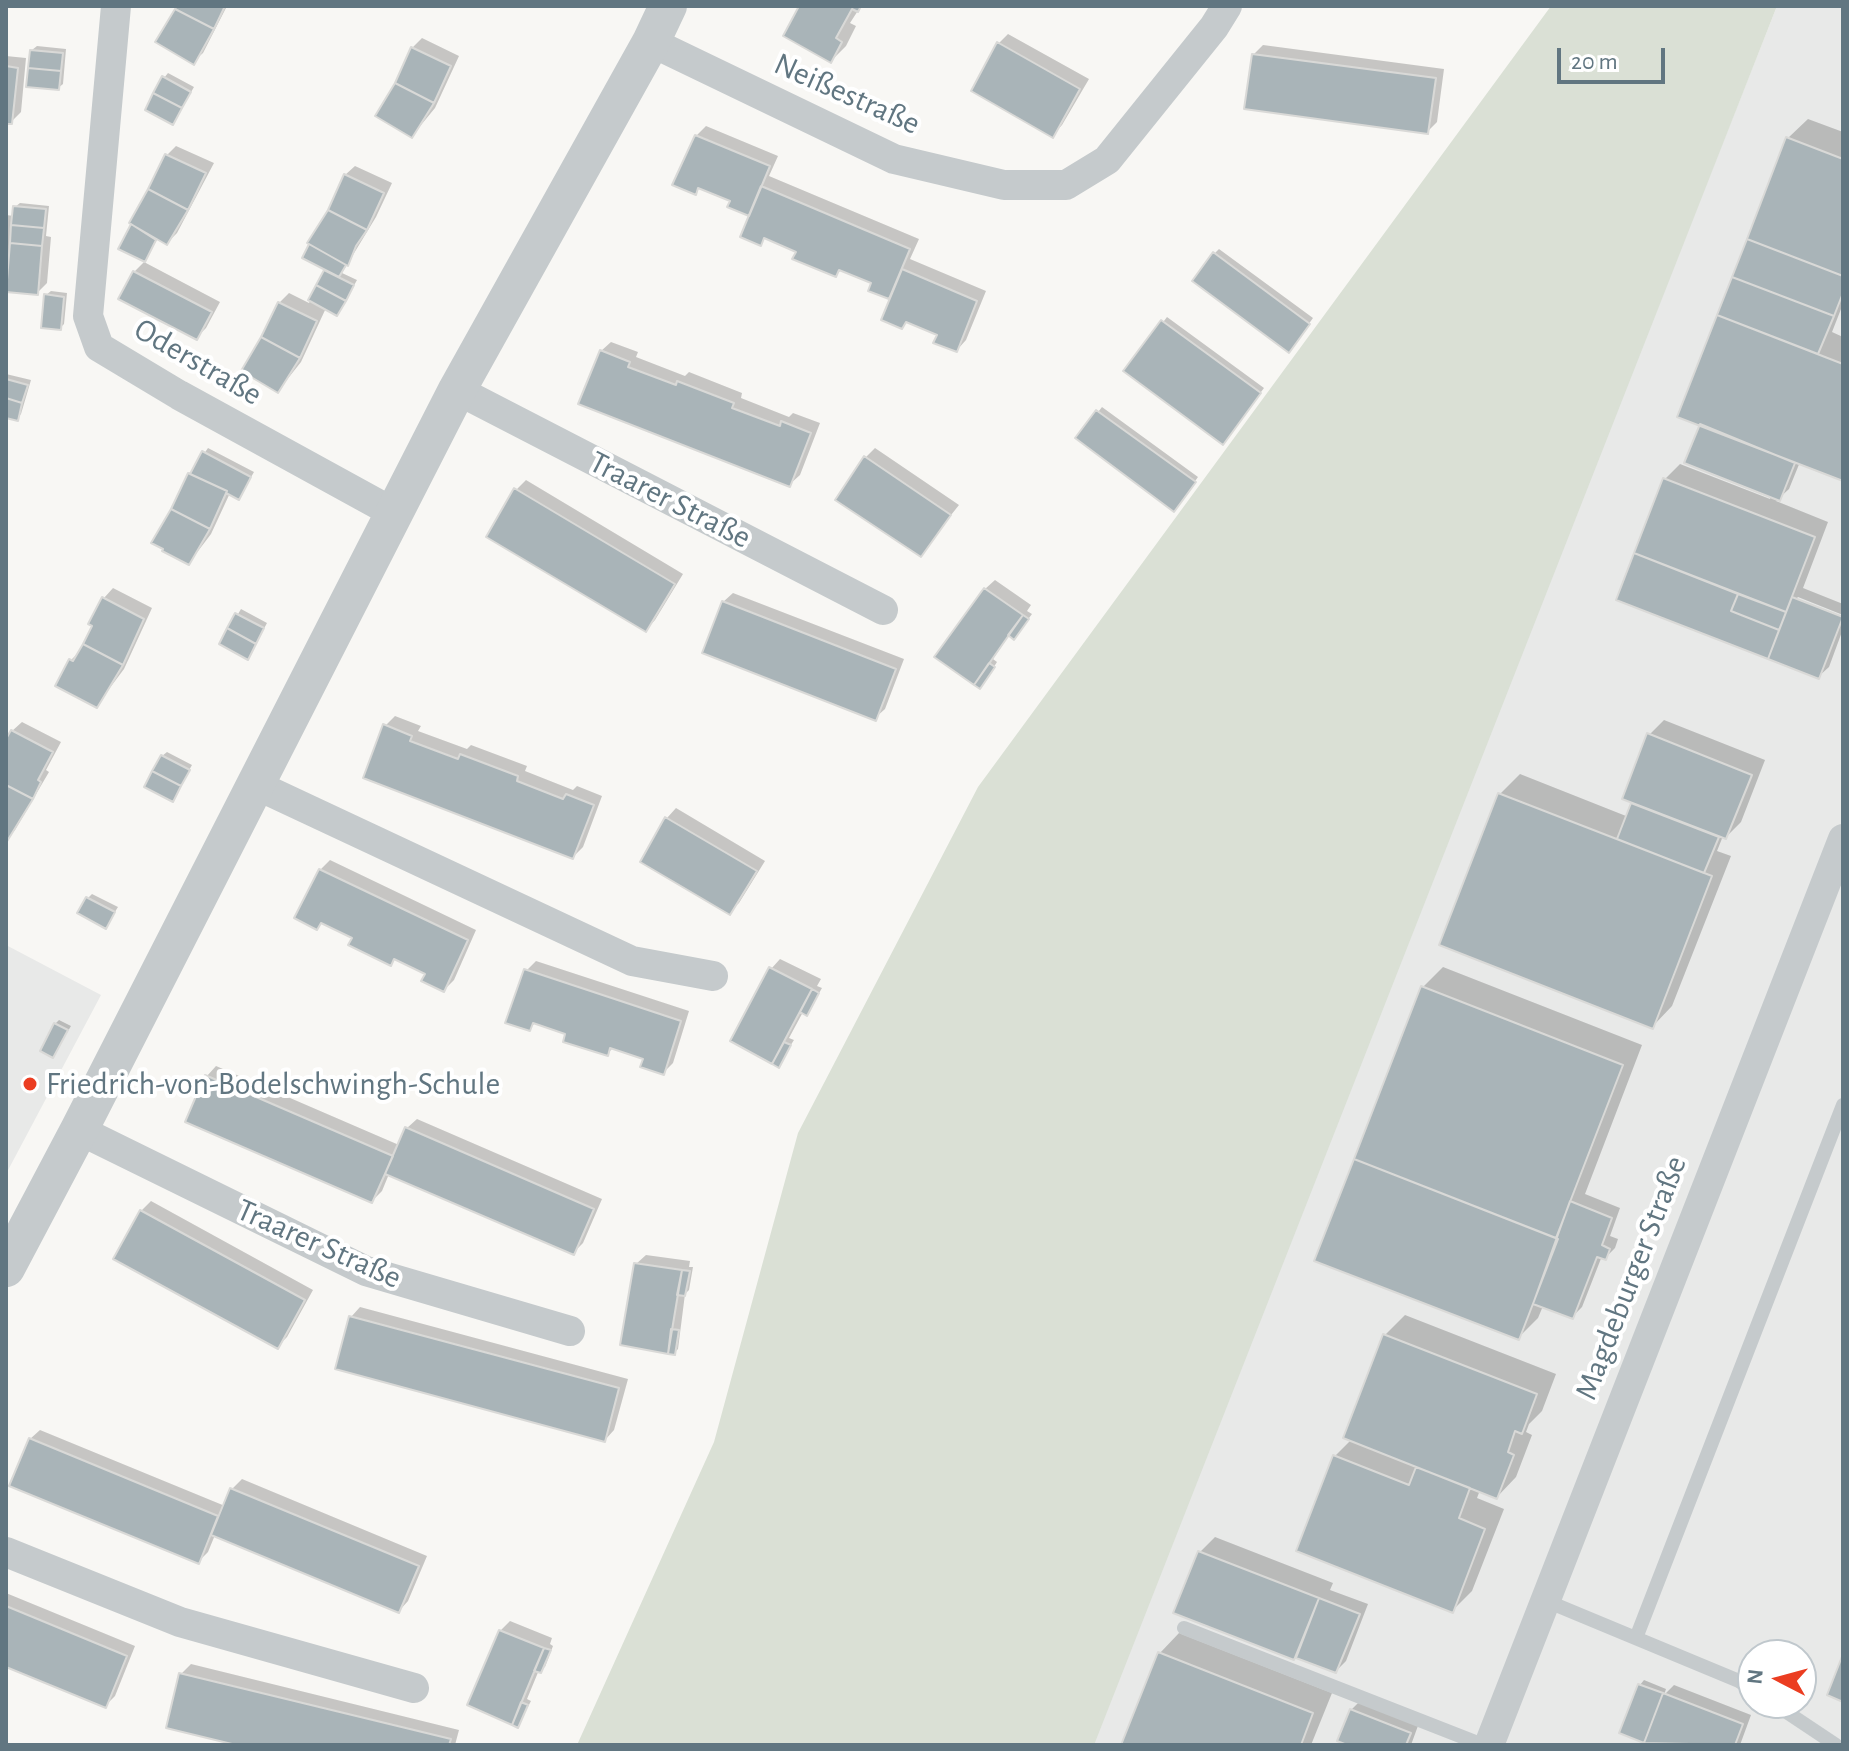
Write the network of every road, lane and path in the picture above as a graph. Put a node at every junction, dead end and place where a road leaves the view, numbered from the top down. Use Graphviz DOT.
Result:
graph roads {
  1 [pos="116,6"];
  2 [pos="668,6"];
  3 [pos="1227,6"];
  4 [pos="651,42"];
  5 [pos="457,390"];
  6 [pos="394,513"];
  7 [pos="883,610"];
  8 [pos="254,784"];
  9 [pos="1843,839"];
  10 [pos="713,976"];
  11 [pos="1843,1105"];
  12 [pos="79,1130"];
  13 [pos="6,1268"];
  14 [pos="570,1331"];
  15 [pos="6,1552"];
  16 [pos="1544,1599"];
  17 [pos="1184,1628"];
  18 [pos="1636,1638"];
  19 [pos="1737,1680"];
  20 [pos="414,1688"];
  21 [pos="1797,1719"];
  22 [pos="1483,1745"];
  23 [pos="1489,1745"];
  24 [pos="1836,1745"];
  1 -- 6 [label="street, Oderstraße"];
  2 -- 4 [label="street"];
  3 -- 4 [label="street, Neißestraße"];
  4 -- 5 [label="street"];
  5 -- 6 [label="street"];
  5 -- 7 [label="street, Traarer Straße"];
  6 -- 8 [label="street"];
  8 -- 10 [label="street"];
  8 -- 12 [label="street"];
  9 -- 16 [label="street, Magdeburger Straße"];
  11 -- 18 [label="lane"];
  12 -- 13 [label="street"];
  12 -- 14 [label="street, Traarer Straße"];
  15 -- 20 [label="street"];
  16 -- 18 [label="lane"];
  16 -- 23 [label="street, Magdeburger Straße"];
  17 -- 22 [label="lane"];
  18 -- 19 [label="lane"];
  21 -- 24 [label="lane"];
}
